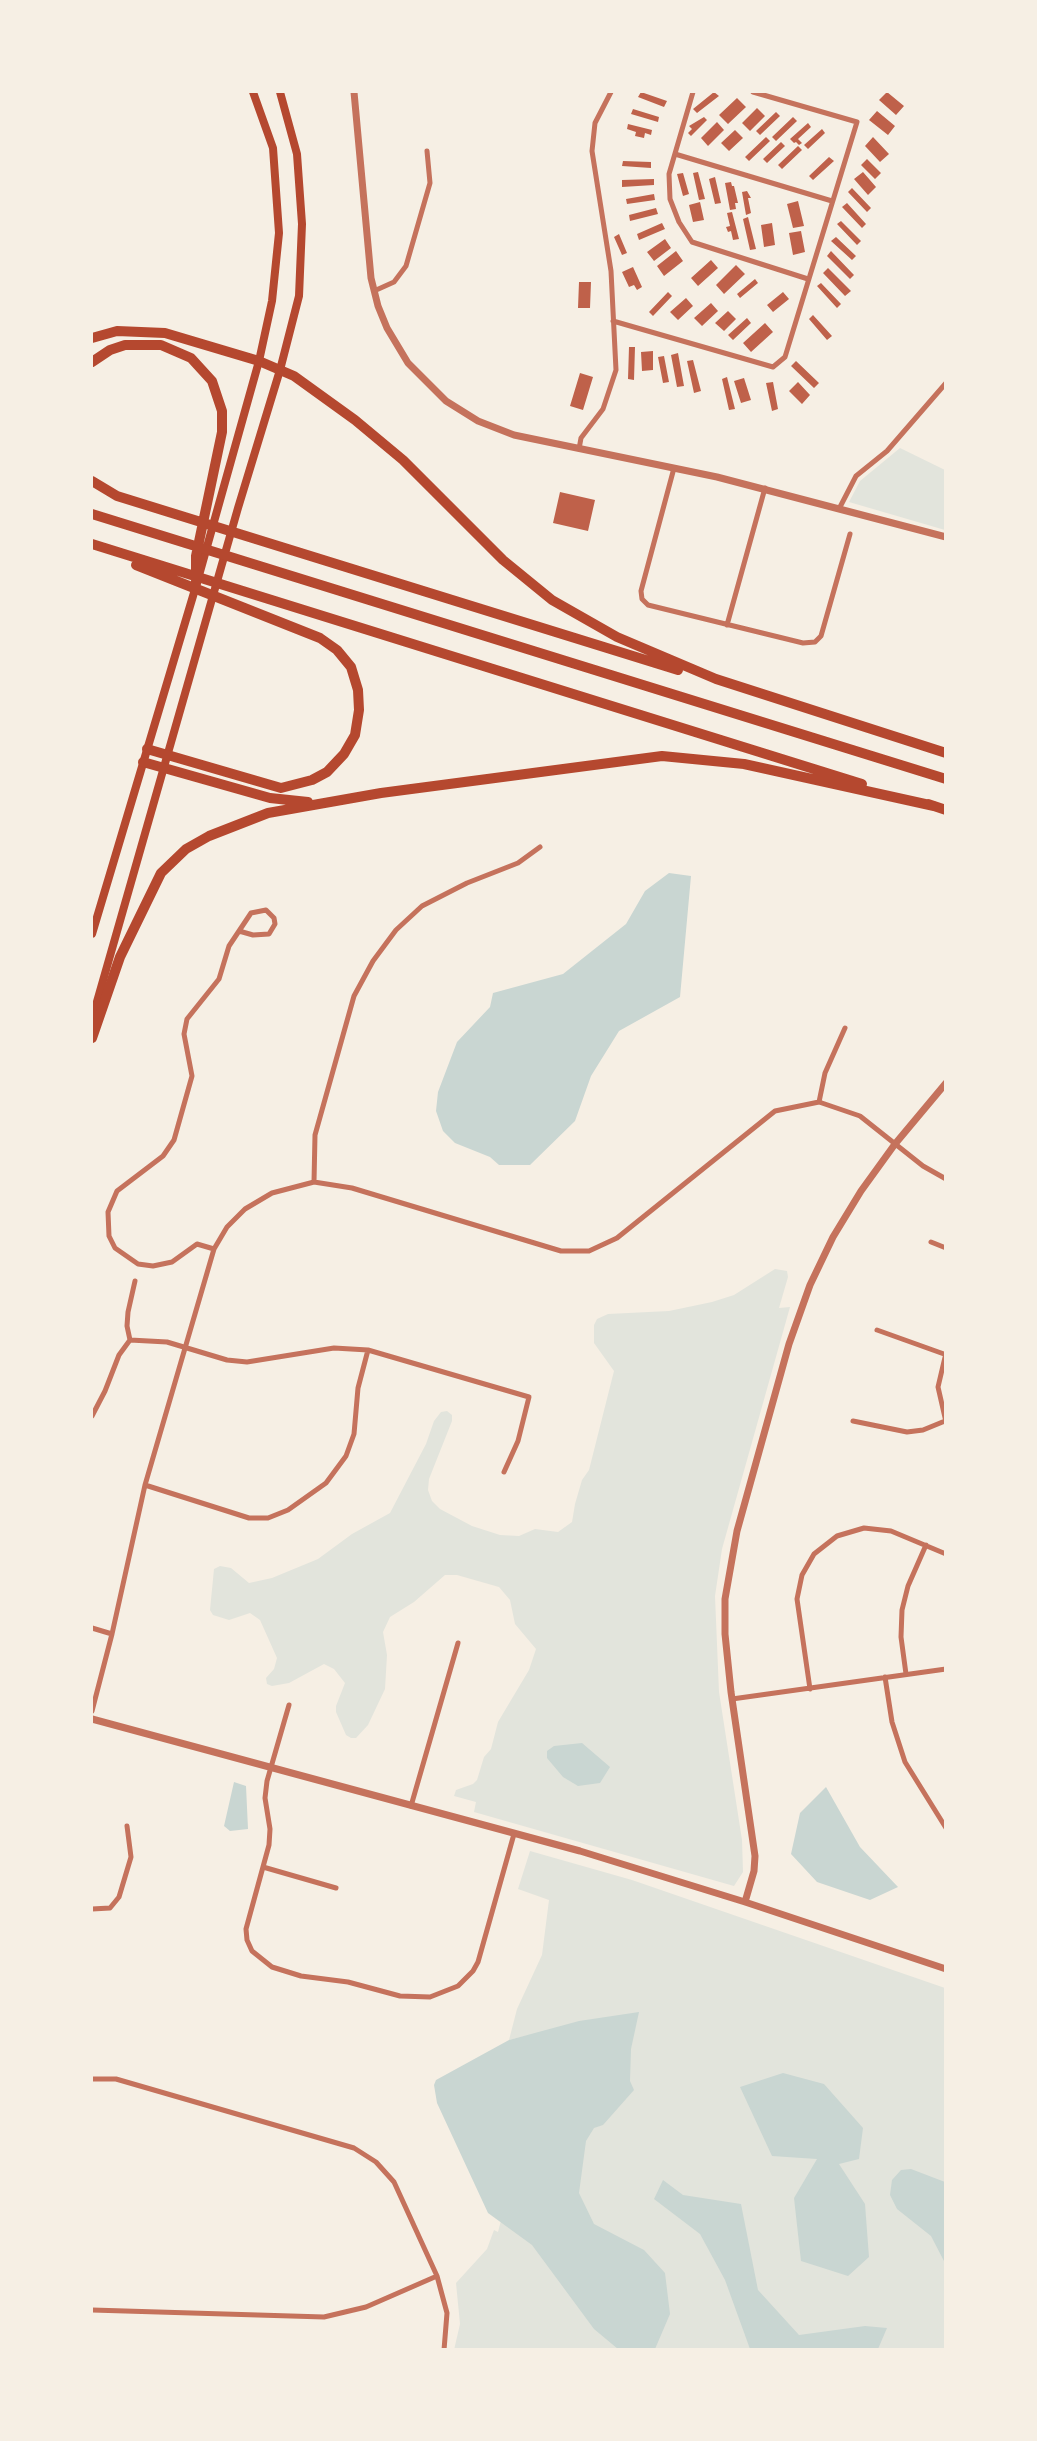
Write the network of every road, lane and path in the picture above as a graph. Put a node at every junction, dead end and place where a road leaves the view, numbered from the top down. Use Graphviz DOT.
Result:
graph roads {
  1 [pos="253,92"];
  2 [pos="280,92"];
  3 [pos="354,92"];
  4 [pos="611,92"];
  5 [pos="693,92"];
  6 [pos="753,92"];
  7 [pos="427,151"];
  8 [pos="675,154"];
  9 [pos="832,201"];
  10 [pos="808,279"];
  11 [pos="374,291"];
  12 [pos="614,321"];
  13 [pos="92,338"];
  14 [pos="259,361"];
  15 [pos="92,362"];
  16 [pos="280,370"];
  17 [pos="945,383"];
  18 [pos="579,449"];
  19 [pos="674,468"];
  20 [pos="92,481"];
  21 [pos="765,488"];
  22 [pos="214,500"];
  23 [pos="840,507"];
  24 [pos="92,514"];
  25 [pos="850,534"];
  26 [pos="945,537"];
  27 [pos="92,546"];
  28 [pos="196,586"];
  29 [pos="727,625"];
  30 [pos="716,679"];
  31 [pos="147,748"];
  32 [pos="945,753"];
  33 [pos="168,755"];
  34 [pos="143,762"];
  35 [pos="164,767"];
  36 [pos="945,779"];
  37 [pos="324,803"];
  38 [pos="934,806"];
  39 [pos="945,810"];
  40 [pos="540,848"];
  41 [pos="239,931"];
  42 [pos="92,934"];
  43 [pos="92,1019"];
  44 [pos="845,1028"];
  45 [pos="92,1038"];
  46 [pos="945,1083"];
  47 [pos="819,1102"];
  48 [pos="895,1144"];
  49 [pos="945,1179"];
  50 [pos="314,1182"];
  51 [pos="931,1242"];
  52 [pos="945,1248"];
  53 [pos="214,1249"];
  54 [pos="135,1281"];
  55 [pos="877,1330"];
  56 [pos="130,1340"];
  57 [pos="184,1346"];
  58 [pos="368,1350"];
  59 [pos="945,1353"];
  60 [pos="92,1416"];
  61 [pos="853,1420"];
  62 [pos="945,1422"];
  63 [pos="504,1472"];
  64 [pos="145,1485"];
  65 [pos="926,1545"];
  66 [pos="945,1554"];
  67 [pos="92,1628"];
  68 [pos="112,1634"];
  69 [pos="458,1643"];
  70 [pos="945,1669"];
  71 [pos="906,1674"];
  72 [pos="885,1677"];
  73 [pos="810,1689"];
  74 [pos="732,1699"];
  75 [pos="289,1705"];
  76 [pos="92,1711"];
  77 [pos="92,1719"];
  78 [pos="272,1767"];
  79 [pos="411,1806"];
  80 [pos="127,1826"];
  81 [pos="945,1828"];
  82 [pos="514,1834"];
  83 [pos="263,1868"];
  84 [pos="336,1888"];
  85 [pos="745,1902"];
  86 [pos="92,1909"];
  87 [pos="945,1970"];
  88 [pos="92,2079"];
  89 [pos="437,2276"];
  90 [pos="92,2310"];
  91 [pos="444,2349"];
  1 -- 14 [label="main road"];
  2 -- 16 [label="main road"];
  3 -- 11 [label="street"];
  4 -- 12 [label="street"];
  5 -- 8 [label="street"];
  6 -- 9 [label="street"];
  7 -- 11 [label="street"];
  8 -- 9 [label="street"];
  8 -- 10 [label="street"];
  9 -- 10 [label="street"];
  10 -- 12 [label="street"];
  11 -- 18 [label="street"];
  12 -- 18 [label="street"];
  13 -- 14 [label="highway"];
  14 -- 16 [label="highway"];
  14 -- 22 [label="main road"];
  15 -- 22 [label="highway"];
  16 -- 30 [label="highway"];
  16 -- 33 [label="main road"];
  17 -- 23 [label="street"];
  18 -- 19 [label="street"];
  19 -- 21 [label="street"];
  19 -- 29 [label="street"];
  20 -- 30 [label="highway"];
  21 -- 23 [label="street"];
  21 -- 29 [label="street"];
  22 -- 28 [label="highway"];
  23 -- 26 [label="street"];
  24 -- 36 [label="highway"];
  25 -- 29 [label="street"];
  27 -- 33 [label="highway"];
  27 -- 38 [label="highway"];
  28 -- 31 [label="main road"];
  30 -- 32 [label="highway"];
  31 -- 33 [label="highway"];
  31 -- 34 [label="main road"];
  33 -- 35 [label="main road"];
  34 -- 35 [label="highway"];
  34 -- 42 [label="main road"];
  35 -- 37 [label="highway"];
  35 -- 43 [label="main road"];
  37 -- 38 [label="highway"];
  37 -- 45 [label="highway"];
  38 -- 39 [label="highway"];
  40 -- 50 [label="street"];
  41 -- 41 [label="street"];
  41 -- 53 [label="street"];
  44 -- 47 [label="street"];
  46 -- 48 [label="street"];
  47 -- 48 [label="street"];
  47 -- 50 [label="street"];
  48 -- 49 [label="street"];
  48 -- 74 [label="street"];
  50 -- 53 [label="street"];
  51 -- 52 [label="street"];
  53 -- 57 [label="street"];
  54 -- 56 [label="street"];
  55 -- 59 [label="street"];
  56 -- 57 [label="street"];
  56 -- 60 [label="street"];
  57 -- 58 [label="street"];
  57 -- 64 [label="street"];
  58 -- 63 [label="street"];
  58 -- 64 [label="street"];
  59 -- 62 [label="street"];
  61 -- 62 [label="street"];
  64 -- 68 [label="street"];
  65 -- 66 [label="street"];
  65 -- 71 [label="street"];
  65 -- 73 [label="street"];
  67 -- 68 [label="street"];
  68 -- 76 [label="street"];
  69 -- 79 [label="street"];
  70 -- 71 [label="street"];
  71 -- 72 [label="street"];
  72 -- 73 [label="street"];
  72 -- 81 [label="street"];
  73 -- 74 [label="street"];
  74 -- 85 [label="street"];
  75 -- 78 [label="street"];
  77 -- 78 [label="street"];
  78 -- 79 [label="street"];
  78 -- 83 [label="street"];
  79 -- 82 [label="street"];
  80 -- 86 [label="street"];
  82 -- 83 [label="street"];
  82 -- 85 [label="street"];
  83 -- 84 [label="street"];
  85 -- 87 [label="street"];
  88 -- 89 [label="street"];
  89 -- 90 [label="street"];
  89 -- 91 [label="street"];
}
